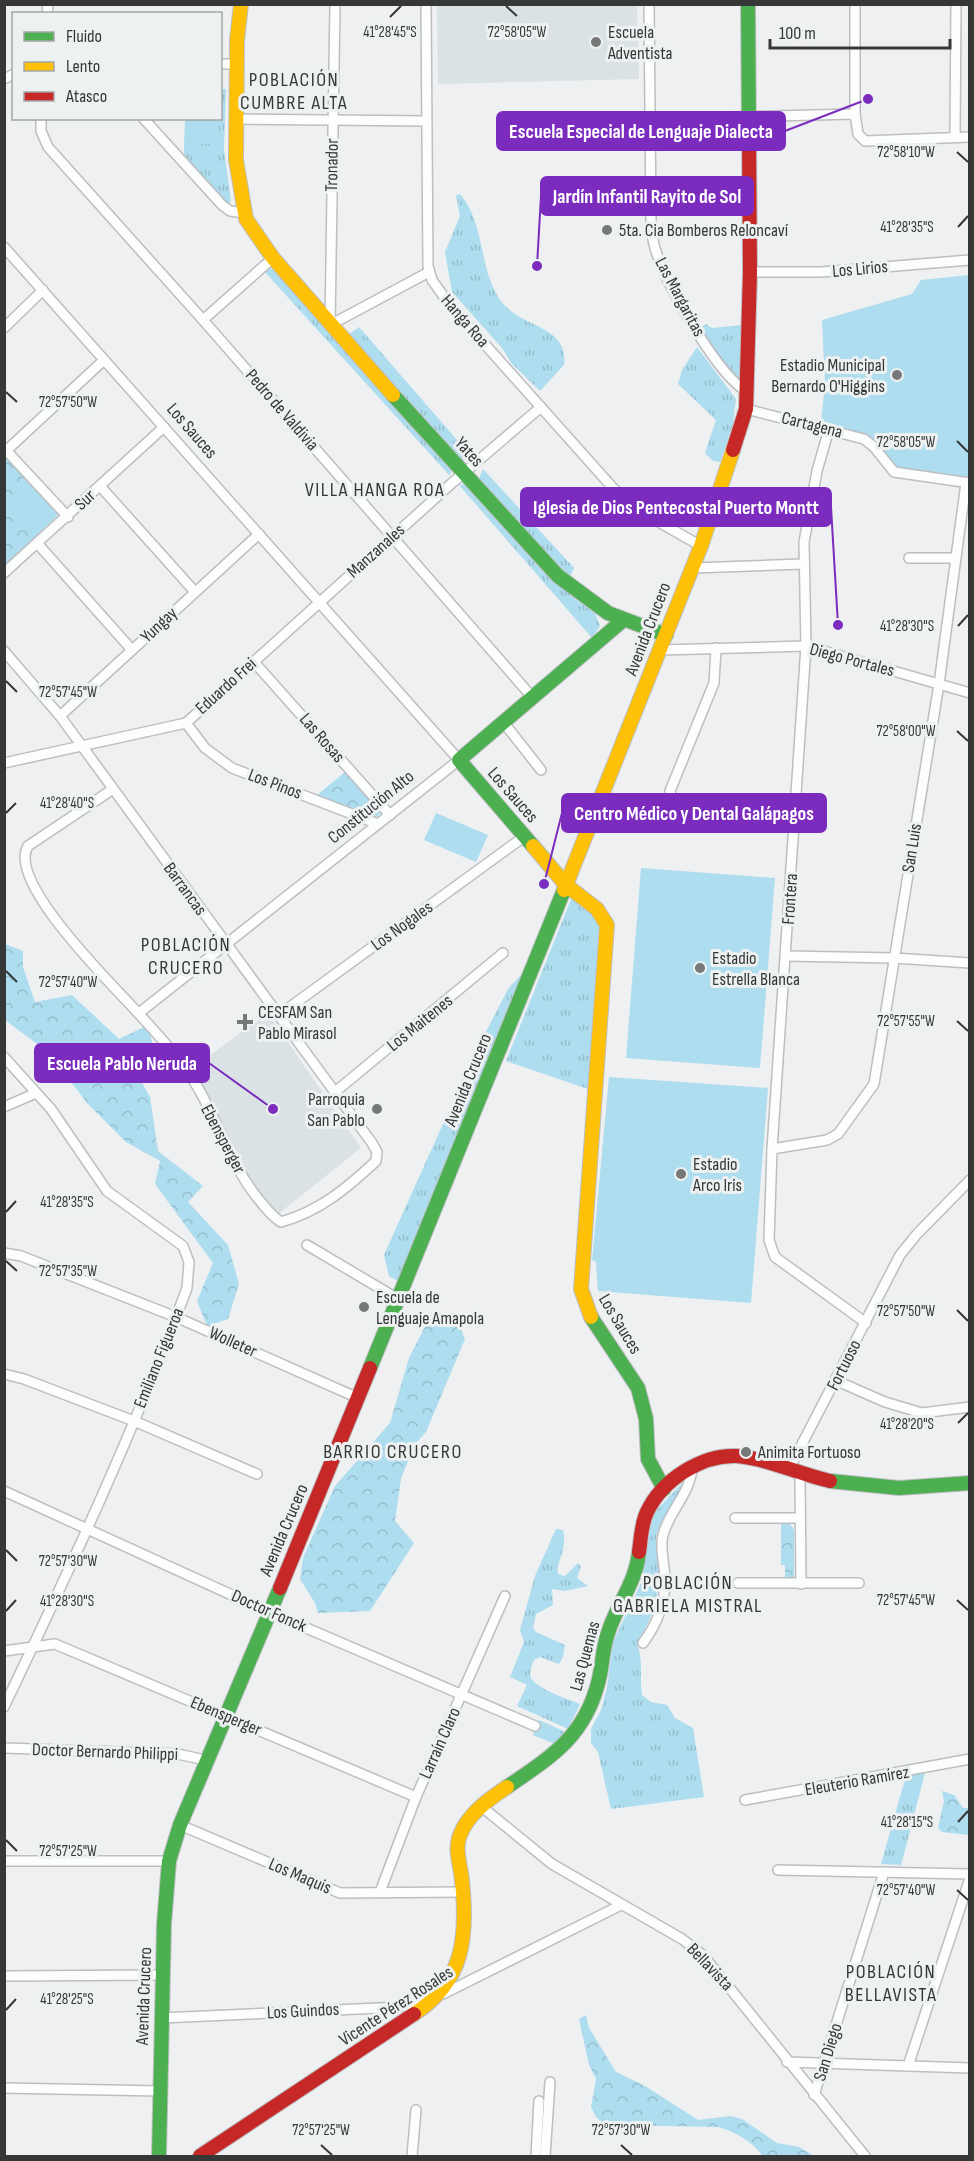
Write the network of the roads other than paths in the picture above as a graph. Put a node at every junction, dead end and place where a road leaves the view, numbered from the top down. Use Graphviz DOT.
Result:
graph roads {
  1 [pos="241,4"];
  2 [pos="335,4"];
  3 [pos="426,4"];
  4 [pos="649,4"];
  5 [pos="748,4"];
  6 [pos="855,4"];
  7 [pos="956,4"];
  8 [pos="222,64"];
  9 [pos="236,64"];
  10 [pos="855,114"];
  11 [pos="748,118"];
  12 [pos="237,119"];
  13 [pos="649,119"];
  14 [pos="41,120"];
  15 [pos="145,120"];
  16 [pos="333,120"];
  17 [pos="426,121"];
  18 [pos="955,136"];
  19 [pos="969,136"];
  20 [pos="245,213"];
  21 [pos="4,248"];
  22 [pos="273,258"];
  23 [pos="969,260"];
  24 [pos="429,272"];
  25 [pos="750,272"];
  26 [pos="43,290"];
  27 [pos="203,320"];
  28 [pos="330,325"];
  29 [pos="4,328"];
  30 [pos="104,360"];
  31 [pos="748,392"];
  32 [pos="541,407"];
  33 [pos="746,409"];
  34 [pos="164,427"];
  35 [pos="829,429"];
  36 [pos="6,449"];
  37 [pos="464,473"];
  38 [pos="968,483"];
  39 [pos="100,486"];
  40 [pos="68,516"];
  41 [pos="259,534"];
  42 [pos="393,536"];
  43 [pos="37,543"];
  44 [pos="701,546"];
  45 [pos="909,558"];
  46 [pos="956,558"];
  47 [pos="803,564"];
  48 [pos="692,568"];
  49 [pos="4,573"];
  50 [pos="195,592"];
  51 [pos="319,601"];
  52 [pos="621,622"];
  53 [pos="666,635"];
  54 [pos="806,646"];
  55 [pos="716,648"];
  56 [pos="132,650"];
  57 [pos="660,650"];
  58 [pos="4,651"];
  59 [pos="254,662"];
  60 [pos="939,684"];
  61 [pos="969,693"];
  62 [pos="533,698"];
  63 [pos="60,716"];
  64 [pos="186,723"];
  65 [pos="504,723"];
  66 [pos="81,746"];
  67 [pos="459,760"];
  68 [pos="4,763"];
  69 [pos="541,770"];
  70 [pos="113,789"];
  71 [pos="390,815"];
  72 [pos="795,820"];
  73 [pos="378,824"];
  74 [pos="525,836"];
  75 [pos="566,885"];
  76 [pos="226,946"];
  77 [pos="503,953"];
  78 [pos="786,956"];
  79 [pos="894,958"];
  80 [pos="969,963"];
  81 [pos="139,1013"];
  82 [pos="279,1015"];
  83 [pos="4,1057"];
  84 [pos="335,1092"];
  85 [pos="36,1093"];
  86 [pos="4,1107"];
  87 [pos="772,1149"];
  88 [pos="376,1161"];
  89 [pos="969,1180"];
  90 [pos="307,1245"];
  91 [pos="4,1253"];
  92 [pos="398,1299"];
  93 [pos="176,1317"];
  94 [pos="866,1323"];
  95 [pos="4,1374"];
  96 [pos="837,1381"];
  97 [pos="358,1398"];
  98 [pos="969,1407"];
  99 [pos="134,1421"];
  100 [pos="692,1467"];
  101 [pos="794,1471"];
  102 [pos="257,1474"];
  103 [pos="969,1483"];
  104 [pos="664,1489"];
  105 [pos="4,1491"];
  106 [pos="735,1518"];
  107 [pos="800,1518"];
  108 [pos="87,1531"];
  109 [pos="738,1583"];
  110 [pos="859,1583"];
  111 [pos="801,1584"];
  112 [pos="505,1596"];
  113 [pos="269,1612"];
  114 [pos="644,1643"];
  115 [pos="34,1645"];
  116 [pos="4,1651"];
  117 [pos="462,1694"];
  118 [pos="4,1707"];
  119 [pos="226,1717"];
  120 [pos="535,1726"];
  121 [pos="4,1748"];
  122 [pos="969,1759"];
  123 [pos="205,1760"];
  124 [pos="416,1797"];
  125 [pos="745,1800"];
  126 [pos="482,1807"];
  127 [pos="180,1825"];
  128 [pos="4,1861"];
  129 [pos="169,1861"];
  130 [pos="778,1870"];
  131 [pos="884,1872"];
  132 [pos="969,1876"];
  133 [pos="380,1892"];
  134 [pos="463,1892"];
  135 [pos="621,1905"];
  136 [pos="162,1975"];
  137 [pos="4,1976"];
  138 [pos="442,1994"];
  139 [pos="161,2018"];
  140 [pos="788,2062"];
  141 [pos="824,2063"];
  142 [pos="908,2066"];
  143 [pos="969,2068"];
  144 [pos="550,2082"];
  145 [pos="4,2088"];
  146 [pos="160,2091"];
  147 [pos="814,2095"];
  148 [pos="539,2100"];
  149 [pos="416,2110"];
  150 [pos="159,2157"];
  151 [pos="200,2157"];
  152 [pos="412,2157"];
  153 [pos="536,2157"];
  154 [pos="545,2157"];
  155 [pos="865,2157"];
  1 -- 9 [label="main road, Yates"];
  2 -- 16 [label="street, Tronador"];
  3 -- 17 [label="street"];
  4 -- 13 [label="street, Las Margaritas"];
  5 -- 11 [label="main road, Avenida Crucero"];
  6 -- 10 [label="street"];
  7 -- 18 [label="street"];
  8 -- 9 [label="street"];
  9 -- 12 [label="main road, Yates"];
  10 -- 11 [label="street"];
  10 -- 18 [label="street"];
  11 -- 13 [label="street"];
  11 -- 25 [label="main road, Avenida Crucero"];
  12 -- 16 [label="street"];
  12 -- 20 [label="main road, Yates"];
  13 -- 31 [label="street, Las Margaritas"];
  14 -- 27 [label="street, Pedro de Valdivia"];
  15 -- 20 [label="street"];
  16 -- 17 [label="street"];
  16 -- 28 [label="street, Tronador"];
  17 -- 24 [label="street"];
  18 -- 19 [label="street"];
  20 -- 22 [label="main road, Yates"];
  21 -- 26 [label="street, Los Sauces"];
  22 -- 27 [label="street"];
  22 -- 28 [label="main road, Yates"];
  23 -- 25 [label="street, Los Lirios"];
  24 -- 28 [label="street"];
  24 -- 32 [label="street, Hanga Roa"];
  25 -- 31 [label="main road, Avenida Crucero"];
  26 -- 29 [label="street"];
  26 -- 30 [label="street, Los Sauces"];
  27 -- 42 [label="street, Pedro de Valdivia"];
  28 -- 37 [label="main road, Yates"];
  30 -- 34 [label="street, Los Sauces"];
  30 -- 36 [label="street"];
  31 -- 33 [label="main road, Avenida Crucero"];
  32 -- 37 [label="street, Manzanales"];
  32 -- 44 [label="street, Hanga Roa"];
  33 -- 35 [label="street, Cartagena"];
  33 -- 44 [label="main road, Avenida Crucero"];
  34 -- 39 [label="street, Sur"];
  34 -- 41 [label="street, Los Sauces"];
  35 -- 38 [label="street, Cartagena"];
  35 -- 47 [label="street, Frontera"];
  36 -- 40 [label="street"];
  37 -- 42 [label="street, Manzanales"];
  37 -- 52 [label="main road, Yates"];
  38 -- 46 [label="street, San Luis"];
  39 -- 40 [label="street, Sur"];
  39 -- 50 [label="street"];
  40 -- 43 [label="street, Sur"];
  41 -- 50 [label="street, Yungay"];
  41 -- 51 [label="street, Los Sauces"];
  42 -- 51 [label="street, Manzanales"];
  42 -- 62 [label="street, Pedro de Valdivia"];
  43 -- 49 [label="street, Sur"];
  43 -- 56 [label="street"];
  44 -- 48 [label="main road, Avenida Crucero"];
  45 -- 46 [label="street"];
  46 -- 60 [label="street, San Luis"];
  47 -- 48 [label="street"];
  47 -- 54 [label="street, Frontera"];
  48 -- 53 [label="main road, Avenida Crucero"];
  50 -- 56 [label="street, Yungay"];
  51 -- 59 [label="street, Eduardo Frei"];
  51 -- 67 [label="street, Los Sauces"];
  52 -- 53 [label="main road, Yates"];
  52 -- 62 [label="main road, Constitución Alto"];
  53 -- 57 [label="main road, Avenida Crucero"];
  54 -- 55 [label="street, Diego Portales"];
  54 -- 60 [label="street, Diego Portales"];
  54 -- 72 [label="street, Frontera"];
  55 -- 57 [label="street, Diego Portales"];
  55 -- 72 [label="street"];
  56 -- 63 [label="street, Yungay"];
  57 -- 75 [label="main road, Avenida Crucero"];
  58 -- 63 [label="street, Barrancas"];
  59 -- 64 [label="street, Eduardo Frei"];
  59 -- 71 [label="street, Las Rosas"];
  60 -- 61 [label="street, Diego Portales"];
  60 -- 79 [label="street, San Luis"];
  62 -- 65 [label="main road, Constitución Alto"];
  63 -- 66 [label="street, Barrancas"];
  64 -- 66 [label="street, Eduardo Frei"];
  64 -- 73 [label="street, Los Pinos"];
  65 -- 67 [label="main road, Constitución Alto"];
  65 -- 69 [label="street"];
  66 -- 68 [label="street, Eduardo Frei"];
  66 -- 70 [label="street, Barrancas"];
  67 -- 71 [label="street, Constitución Alto"];
  67 -- 74 [label="main road, Los Sauces"];
  70 -- 76 [label="street, Barrancas"];
  70 -- 81 [label="street, Ebensperger"];
  71 -- 73 [label="street, Constitución Alto"];
  72 -- 78 [label="street, Frontera"];
  73 -- 76 [label="street, Constitución Alto"];
  74 -- 75 [label="main road, Los Sauces"];
  74 -- 82 [label="street, Los Nogales"];
  75 -- 92 [label="main road, Avenida Crucero"];
  75 -- 104 [label="main road, Los Sauces"];
  76 -- 81 [label="street, Constitución Alto"];
  76 -- 82 [label="street, Barrancas"];
  77 -- 84 [label="street, Los Maitenes"];
  78 -- 79 [label="street"];
  78 -- 87 [label="street, Frontera"];
  79 -- 80 [label="street"];
  79 -- 87 [label="street, San Luis"];
  81 -- 88 [label="street, Ebensperger"];
  82 -- 84 [label="street, Barrancas"];
  83 -- 85 [label="street, Emiliano Figueroa"];
  84 -- 88 [label="street, Barrancas"];
  85 -- 86 [label="street"];
  85 -- 93 [label="street, Emiliano Figueroa"];
  87 -- 94 [label="street, Frontera"];
  89 -- 94 [label="street, Fortuoso"];
  90 -- 92 [label="street"];
  91 -- 93 [label="street, Wolleter"];
  92 -- 97 [label="main road, Avenida Crucero"];
  93 -- 97 [label="street, Wolleter"];
  93 -- 99 [label="street, Emiliano Figueroa"];
  94 -- 96 [label="street, Fortuoso"];
  95 -- 99 [label="street"];
  96 -- 98 [label="street"];
  96 -- 101 [label="street, Fortuoso"];
  97 -- 113 [label="main road, Avenida Crucero"];
  99 -- 102 [label="street"];
  99 -- 108 [label="street, Emiliano Figueroa"];
  100 -- 101 [label="main road, Las Quemas"];
  100 -- 104 [label="main road, Las Quemas"];
  100 -- 114 [label="street"];
  101 -- 103 [label="main road, Las Quemas"];
  101 -- 107 [label="street"];
  104 -- 126 [label="main road, Las Quemas"];
  105 -- 108 [label="street, Doctor Fonck"];
  106 -- 107 [label="street"];
  107 -- 111 [label="street"];
  108 -- 113 [label="street, Doctor Fonck"];
  108 -- 115 [label="street, Emiliano Figueroa"];
  109 -- 111 [label="street"];
  110 -- 111 [label="street"];
  112 -- 117 [label="street, Larraín Claro"];
  113 -- 117 [label="street, Doctor Fonck"];
  113 -- 119 [label="main road, Avenida Crucero"];
  115 -- 116 [label="street, Ebensperger"];
  115 -- 118 [label="street, Emiliano Figueroa"];
  115 -- 119 [label="street, Ebensperger"];
  117 -- 120 [label="street, Doctor Fonck"];
  117 -- 124 [label="street, Larraín Claro"];
  119 -- 123 [label="main road, Avenida Crucero"];
  119 -- 124 [label="street, Ebensperger"];
  121 -- 123 [label="street, Doctor Bernardo Philippi"];
  122 -- 125 [label="street, Eleuterio Ramírez"];
  123 -- 127 [label="main road, Avenida Crucero"];
  124 -- 133 [label="street, Larraín Claro"];
  126 -- 134 [label="main road, Las Quemas"];
  126 -- 135 [label="street, Bellavista"];
  127 -- 129 [label="main road, Avenida Crucero"];
  127 -- 133 [label="street, Los Maquis"];
  128 -- 129 [label="street"];
  129 -- 136 [label="main road, Avenida Crucero"];
  130 -- 131 [label="street"];
  131 -- 132 [label="street"];
  131 -- 141 [label="street, San Diego"];
  132 -- 142 [label="street"];
  133 -- 134 [label="street, Los Maquis"];
  134 -- 138 [label="main road, Las Quemas"];
  135 -- 138 [label="street, Vicente Pérez Rosales"];
  135 -- 140 [label="street, Bellavista"];
  136 -- 137 [label="street"];
  136 -- 139 [label="main road, Avenida Crucero"];
  138 -- 139 [label="street, Los Guindos"];
  138 -- 151 [label="main road, Vicente Pérez Rosales"];
  139 -- 146 [label="main road, Avenida Crucero"];
  140 -- 141 [label="street"];
  140 -- 147 [label="street, Bellavista"];
  141 -- 142 [label="street"];
  141 -- 147 [label="street, San Diego"];
  142 -- 143 [label="street"];
  144 -- 154 [label="street"];
  145 -- 146 [label="street"];
  146 -- 150 [label="main road, Avenida Crucero"];
  147 -- 155 [label="street, Bellavista"];
  148 -- 153 [label="street"];
  149 -- 152 [label="street"];
}
